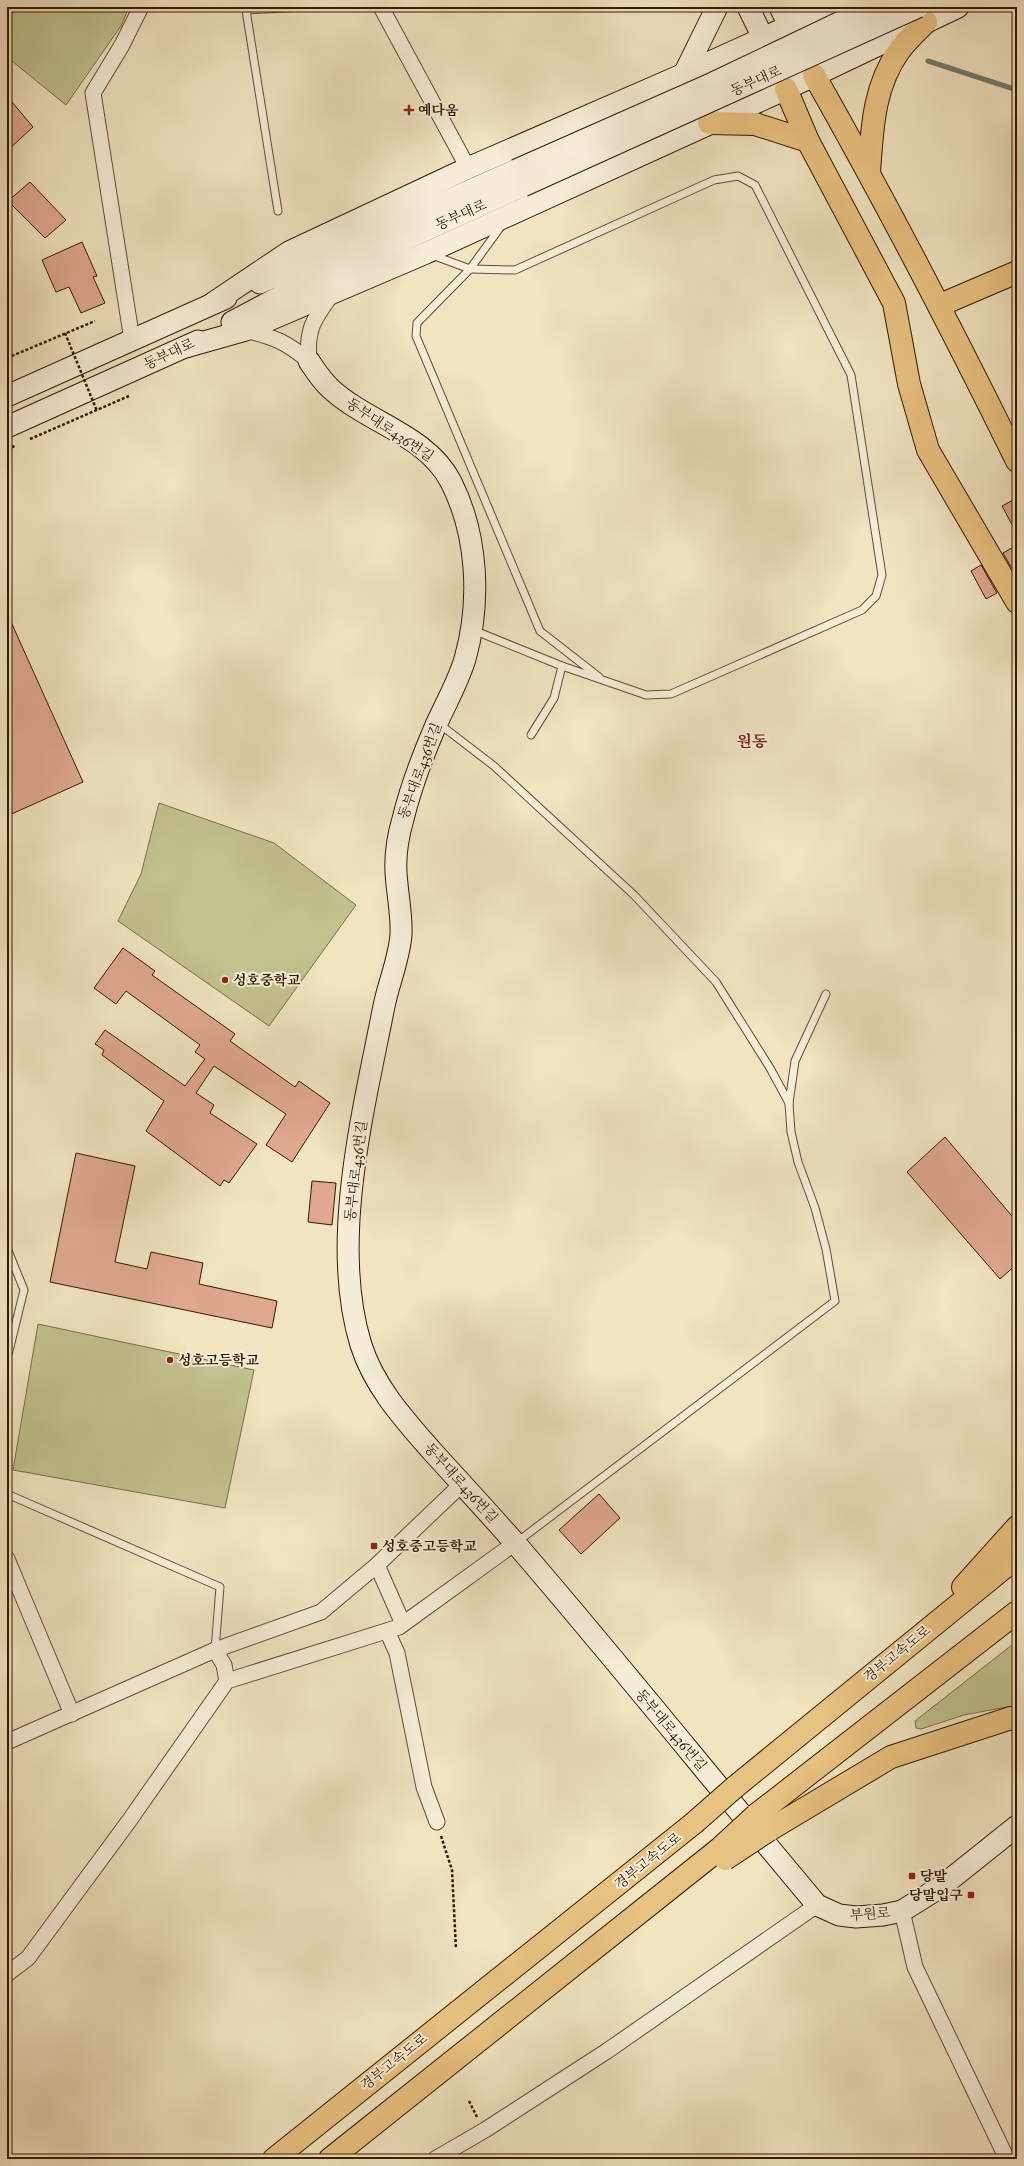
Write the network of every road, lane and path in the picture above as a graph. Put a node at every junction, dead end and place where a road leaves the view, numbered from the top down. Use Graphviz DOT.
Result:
graph roads {
  1 [pos="141,7"];
  2 [pos="304,7"];
  3 [pos="381,7"];
  4 [pos="717,7"];
  5 [pos="748,7"];
  6 [pos="780,7"];
  7 [pos="831,7"];
  8 [pos="872,7"];
  9 [pos="958,7"];
  10 [pos="248,9"];
  11 [pos="922,14"];
  12 [pos="790,26"];
  13 [pos="763,38"];
  14 [pos="684,74"];
  15 [pos="814,75"];
  16 [pos="786,89"];
  17 [pos="710,123"];
  18 [pos="808,141"];
  19 [pos="468,168"];
  20 [pos="869,173"];
  21 [pos="519,178"];
  22 [pos="278,211"];
  23 [pos="509,215"];
  24 [pos="426,253"];
  25 [pos="470,269"];
  26 [pos="1017,272"];
  27 [pos="332,294"];
  28 [pos="213,304"];
  29 [pos="940,305"];
  30 [pos="95,321"];
  31 [pos="246,330"];
  32 [pos="65,333"];
  33 [pos="132,340"];
  34 [pos="186,347"];
  35 [pos="7,358"];
  36 [pos="309,361"];
  37 [pos="7,396"];
  38 [pos="129,396"];
  39 [pos="97,411"];
  40 [pos="7,427"];
  41 [pos="28,440"];
  42 [pos="21,443"];
  43 [pos="7,449"];
  44 [pos="1017,461"];
  45 [pos="1017,602"];
  46 [pos="471,629"];
  47 [pos="562,666"];
  48 [pos="604,681"];
  49 [pos="437,722"];
  50 [pos="530,735"];
  51 [pos="826,994"];
  52 [pos="789,1103"];
  53 [pos="7,1248"];
  54 [pos="7,1359"];
  55 [pos="462,1484"];
  56 [pos="7,1494"];
  57 [pos="1017,1527"];
  58 [pos="515,1543"];
  59 [pos="1017,1556"];
  60 [pos="7,1559"];
  61 [pos="377,1565"];
  62 [pos="1017,1612"];
  63 [pos="403,1624"];
  64 [pos="387,1631"];
  65 [pos="915,1639"];
  66 [pos="215,1650"];
  67 [pos="227,1681"];
  68 [pos="72,1714"];
  69 [pos="1017,1718"];
  70 [pos="7,1742"];
  71 [pos="437,1822"];
  72 [pos="763,1822"];
  73 [pos="1017,1826"];
  74 [pos="817,1905"];
  75 [pos="902,1911"];
  76 [pos="456,1949"];
  77 [pos="7,1974"];
  78 [pos="274,2159"];
  79 [pos="330,2159"];
  80 [pos="435,2159"];
  81 [pos="1007,2159"];
  1 -- 33 [label="street"];
  2 -- 10 [label="lane"];
  3 -- 19 [label="street"];
  4 -- 14 [label="main road"];
  5 -- 13 [label="main road"];
  6 -- 12 [label="main road"];
  7 -- 12 [label="main road, 동부대로"];
  8 -- 21 [label="main road, 동부대로, bridge"];
  9 -- 11 [label="main road, 동부대로"];
  10 -- 22 [label="lane"];
  11 -- 15 [label="main road, 동부대로"];
  11 -- 20 [label="highway"];
  11 -- 21 [label="main road, 동부대로, bridge"];
  12 -- 13 [label="main road, 동부대로"];
  12 -- 15 [label="main road"];
  13 -- 14 [label="main road, 동부대로"];
  13 -- 16 [label="main road"];
  14 -- 19 [label="main road, 동부대로"];
  15 -- 16 [label="main road, 동부대로"];
  15 -- 20 [label="highway"];
  16 -- 17 [label="main road, 동부대로"];
  16 -- 18 [label="highway"];
  17 -- 18 [label="highway"];
  17 -- 23 [label="main road, 동부대로"];
  18 -- 45 [label="highway"];
  19 -- 28 [label="main road, 동부대로"];
  20 -- 29 [label="highway"];
  21 -- 28 [label="main road, 동부대로"];
  21 -- 34 [label="main road, 동부대로"];
  23 -- 24 [label="main road, 동부대로"];
  23 -- 25 [label="lane"];
  24 -- 25 [label="lane"];
  24 -- 27 [label="main road, 동부대로"];
  25 -- 48 [label="lane"];
  25 -- 48 [label="lane"];
  26 -- 29 [label="highway"];
  27 -- 31 [label="main road, 동부대로"];
  27 -- 36 [label="street"];
  28 -- 33 [label="main road, 동부대로"];
  29 -- 44 [label="highway"];
  30 -- 32 [label="path"];
  31 -- 34 [label="main road, 동부대로"];
  31 -- 36 [label="street, 동부대로436번길"];
  32 -- 35 [label="path"];
  32 -- 39 [label="path, bridge"];
  33 -- 37 [label="main road, 동부대로"];
  34 -- 40 [label="main road, 동부대로"];
  36 -- 46 [label="main road, 동부대로436번길"];
  38 -- 39 [label="path"];
  39 -- 41 [label="path"];
  42 -- 43 [label="path"];
  46 -- 47 [label="lane"];
  46 -- 49 [label="main road, 동부대로436번길"];
  47 -- 48 [label="lane"];
  47 -- 50 [label="lane"];
  49 -- 52 [label="lane"];
  49 -- 55 [label="main road, 동부대로436번길"];
  51 -- 52 [label="lane"];
  52 -- 58 [label="lane"];
  53 -- 54 [label="lane"];
  55 -- 58 [label="main road, 동부대로436번길"];
  55 -- 61 [label="street"];
  56 -- 66 [label="lane"];
  57 -- 65 [label="highway"];
  58 -- 63 [label="street"];
  58 -- 74 [label="main road, 동부대로436번길"];
  59 -- 65 [label="highway, 경부고속도로"];
  60 -- 68 [label="street"];
  61 -- 63 [label="street"];
  61 -- 66 [label="street"];
  62 -- 72 [label="highway"];
  63 -- 64 [label="street"];
  64 -- 67 [label="street"];
  64 -- 71 [label="street"];
  65 -- 78 [label="highway, 경부고속도로, bridge"];
  66 -- 67 [label="street"];
  66 -- 68 [label="street"];
  67 -- 77 [label="street"];
  68 -- 70 [label="street"];
  69 -- 72 [label="highway"];
  71 -- 76 [label="path"];
  72 -- 79 [label="highway, bridge"];
  73 -- 75 [label="main road, 부원로"];
  74 -- 75 [label="main road, 부원로"];
  74 -- 80 [label="street"];
  75 -- 81 [label="street"];
}
